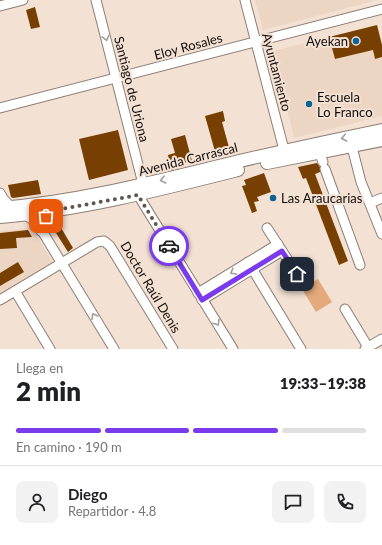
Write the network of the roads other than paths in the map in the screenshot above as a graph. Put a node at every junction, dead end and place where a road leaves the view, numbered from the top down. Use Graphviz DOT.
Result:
graph roads {
  1 [pos="23,0"];
  2 [pos="96,0"];
  3 [pos="245,0"];
  4 [pos="0,6"];
  5 [pos="382,9"];
  6 [pos="256,42"];
  7 [pos="116,78"];
  8 [pos="0,108"];
  9 [pos="382,130"];
  10 [pos="382,140"];
  11 [pos="352,147"];
  12 [pos="284,150"];
  13 [pos="322,161"];
  14 [pos="140,190"];
  15 [pos="0,193"];
  16 [pos="382,198"];
  17 [pos="370,203"];
  18 [pos="6,208"];
  19 [pos="51,211"];
  20 [pos="27,215"];
  21 [pos="0,218"];
  22 [pos="268,228"];
  23 [pos="42,230"];
  24 [pos="382,234"];
  25 [pos="280,248"];
  26 [pos="62,263"];
  27 [pos="360,265"];
  28 [pos="250,266"];
  29 [pos="297,274"];
  30 [pos="15,292"];
  31 [pos="200,296"];
  32 [pos="0,300"];
  33 [pos="345,309"];
  34 [pos="382,339"];
  35 [pos="367,348"];
  36 [pos="50,349"];
  37 [pos="114,349"];
  38 [pos="173,349"];
  39 [pos="233,349"];
  40 [pos="301,349"];
  1 -- 4 [label="street"];
  2 -- 7 [label="street, Santiago de Uriona, one-way"];
  3 -- 6 [label="street, Ayuntamiento"];
  5 -- 6 [label="street, Eloy Rosales"];
  6 -- 7 [label="street, Eloy Rosales"];
  6 -- 12 [label="street, Ayuntamiento"];
  7 -- 8 [label="street, Eloy Rosales"];
  7 -- 14 [label="street, Santiago de Uriona"];
  9 -- 12 [label="main road, Avenida Carrascal, one-way"];
  10 -- 11 [label="main road, Avenida Carrascal"];
  11 -- 13 [label="main road, Avenida Carrascal"];
  11 -- 17 [label="street"];
  12 -- 14 [label="main road, Avenida Carrascal, one-way"];
  13 -- 14 [label="main road, Avenida Carrascal"];
  13 -- 27 [label="street"];
  14 -- 18 [label="main road, Avenida Carrascal"];
  14 -- 19 [label="main road, Avenida Carrascal"];
  14 -- 31 [label="street, Santiago de Uriona"];
  15 -- 18 [label="street"];
  16 -- 17 [label="street"];
  17 -- 24 [label="street"];
  18 -- 20 [label="street"];
  19 -- 20 [label="main road, Avenida Carrascal"];
  19 -- 23 [label="main road"];
  20 -- 21 [label="main road, Avenida Carrascal"];
  20 -- 23 [label="street"];
  22 -- 25 [label="street"];
  23 -- 26 [label="street"];
  25 -- 28 [label="street"];
  25 -- 29 [label="street"];
  26 -- 30 [label="street"];
  37 -- 26 [label="street, one-way"];
  26 -- 38 [label="street, Doctor Raúl Denis"];
  28 -- 31 [label="street"];
  28 -- 40 [label="street"];
  30 -- 32 [label="street"];
  30 -- 36 [label="street"];
  31 -- 39 [label="street, Santiago de Uriona, one-way"];
  33 -- 35 [label="street"];
  34 -- 35 [label="street"];
}
